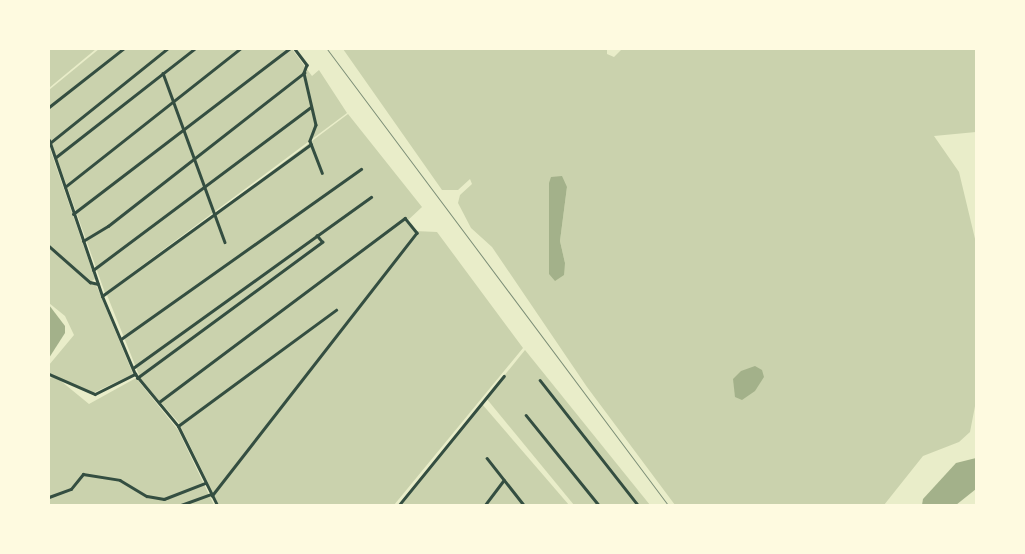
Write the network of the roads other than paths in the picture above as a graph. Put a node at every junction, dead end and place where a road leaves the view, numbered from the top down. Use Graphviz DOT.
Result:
graph roads {
  1 [pos="123,49"];
  2 [pos="167,49"];
  3 [pos="194,49"];
  4 [pos="240,49"];
  5 [pos="289,49"];
  6 [pos="295,49"];
  7 [pos="163,73"];
  8 [pos="304,73"];
  9 [pos="173,101"];
  10 [pos="311,107"];
  11 [pos="49,108"];
  12 [pos="183,129"];
  13 [pos="49,141"];
  14 [pos="311,144"];
  15 [pos="56,158"];
  16 [pos="194,158"];
  17 [pos="361,169"];
  18 [pos="322,173"];
  19 [pos="205,186"];
  20 [pos="64,188"];
  21 [pos="371,197"];
  22 [pos="73,214"];
  23 [pos="214,214"];
  24 [pos="317,236"];
  25 [pos="83,241"];
  26 [pos="225,242"];
  27 [pos="49,246"];
  28 [pos="93,270"];
  29 [pos="98,284"];
  30 [pos="102,296"];
  31 [pos="336,310"];
  32 [pos="121,339"];
  33 [pos="132,368"];
  34 [pos="49,374"];
  35 [pos="136,376"];
  36 [pos="504,376"];
  37 [pos="540,380"];
  38 [pos="159,402"];
  39 [pos="526,415"];
  40 [pos="178,426"];
  41 [pos="487,458"];
  42 [pos="504,480"];
  43 [pos="205,483"];
  44 [pos="212,495"];
  45 [pos="49,497"];
  46 [pos="181,505"];
  47 [pos="217,505"];
  48 [pos="399,505"];
  49 [pos="484,505"];
  50 [pos="524,505"];
  51 [pos="599,505"];
  52 [pos="638,505"];
  1 -- 11 [label="street"];
  2 -- 13 [label="street"];
  3 -- 7 [label="street"];
  4 -- 9 [label="street"];
  5 -- 12 [label="street"];
  6 -- 8 [label="street"];
  7 -- 9 [label="street"];
  7 -- 15 [label="street"];
  8 -- 10 [label="street"];
  8 -- 16 [label="street"];
  9 -- 12 [label="street"];
  9 -- 20 [label="street"];
  10 -- 14 [label="street"];
  10 -- 19 [label="street"];
  12 -- 16 [label="street"];
  12 -- 22 [label="street"];
  13 -- 15 [label="street"];
  14 -- 18 [label="street"];
  14 -- 23 [label="street"];
  15 -- 20 [label="street"];
  16 -- 19 [label="street"];
  16 -- 25 [label="street"];
  17 -- 32 [label="street"];
  19 -- 23 [label="street"];
  19 -- 28 [label="street"];
  20 -- 22 [label="street"];
  21 -- 24 [label="street"];
  22 -- 25 [label="street"];
  23 -- 26 [label="street"];
  23 -- 30 [label="street"];
  24 -- 33 [label="street"];
  24 -- 35 [label="street"];
  25 -- 28 [label="street"];
  27 -- 29 [label="street"];
  28 -- 29 [label="street"];
  29 -- 30 [label="street"];
  30 -- 32 [label="street"];
  31 -- 40 [label="street"];
  32 -- 33 [label="street"];
  33 -- 35 [label="street"];
  34 -- 35 [label="street"];
  35 -- 38 [label="street"];
  36 -- 48 [label="street"];
  37 -- 52 [label="street"];
  38 -- 40 [label="street"];
  38 -- 44 [label="street"];
  39 -- 51 [label="street"];
  40 -- 43 [label="street"];
  41 -- 42 [label="street"];
  42 -- 49 [label="street"];
  42 -- 50 [label="street"];
  43 -- 44 [label="street"];
  43 -- 45 [label="street"];
  44 -- 46 [label="street"];
  44 -- 47 [label="street"];
}
